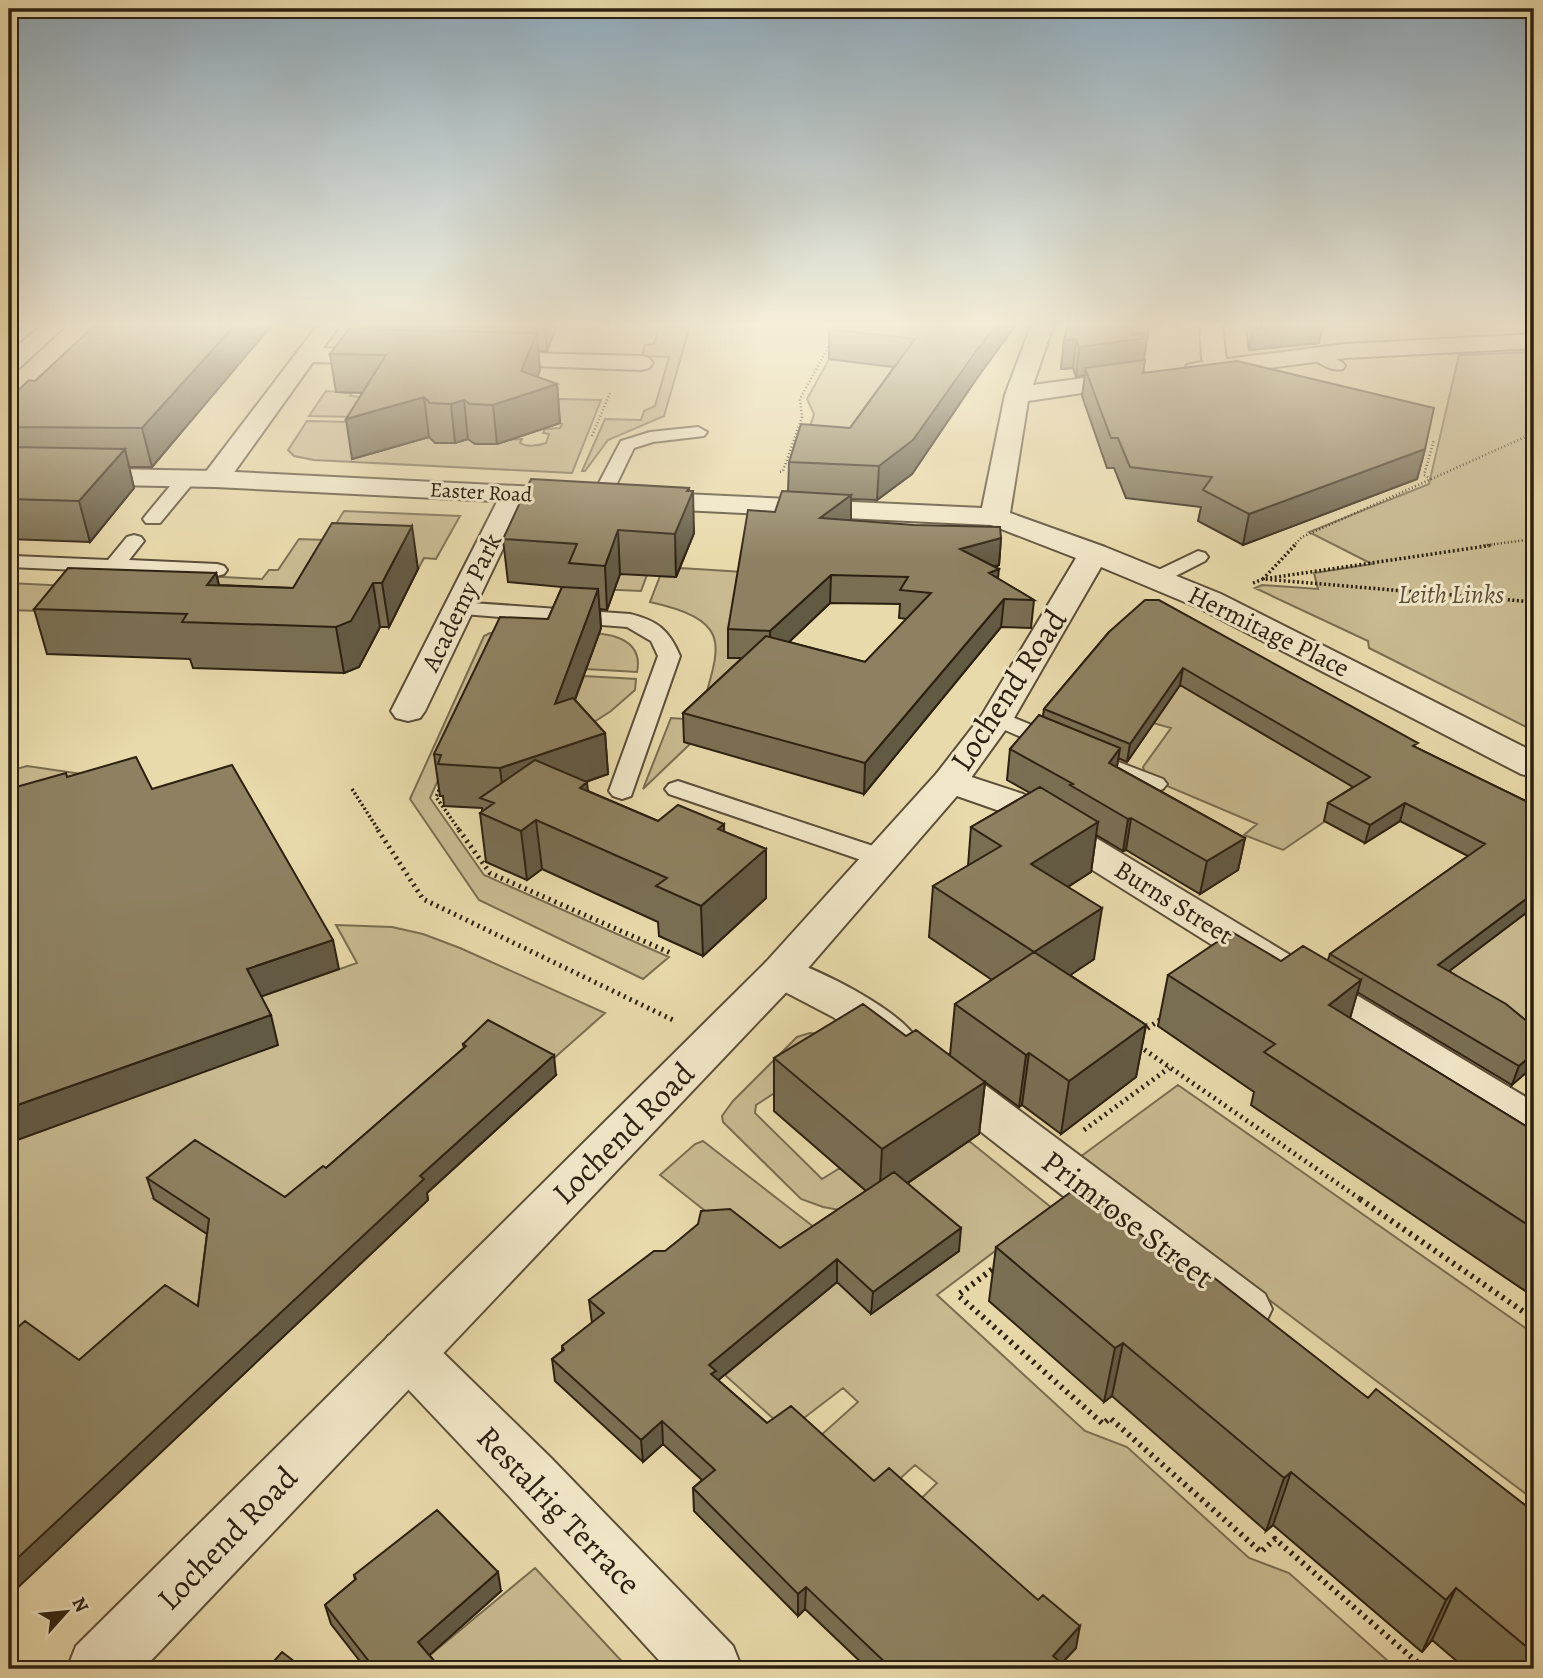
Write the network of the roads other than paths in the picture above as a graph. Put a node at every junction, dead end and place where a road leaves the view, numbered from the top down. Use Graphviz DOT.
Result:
graph roads {
  1 [pos="270,404"];
  2 [pos="1015,404"];
  3 [pos="698,432"];
  4 [pos="9,475"];
  5 [pos="187,478"];
  6 [pos="215,478"];
  7 [pos="515,494"];
  8 [pos="601,498"];
  9 [pos="995,517"];
  10 [pos="153,519"];
  11 [pos="134,541"];
  12 [pos="1094,554"];
  13 [pos="1198,557"];
  14 [pos="14,562"];
  15 [pos="114,566"];
  16 [pos="217,570"];
  17 [pos="1157,578"];
  18 [pos="458,608"];
  19 [pos="408,711"];
  20 [pos="997,718"];
  21 [pos="1534,766"];
  22 [pos="950,781"];
  23 [pos="1154,784"];
  24 [pos="678,789"];
  25 [pos="622,791"];
  26 [pos="882,858"];
  27 [pos="781,971"];
  28 [pos="1534,1124"];
  29 [pos="1281,1335"];
  30 [pos="407,1352"];
  31 [pos="99,1669"];
  32 [pos="710,1669"];
  1 -- 6 [label="street"];
  2 -- 9 [label="street"];
  3 -- 8 [label="lane"];
  4 -- 5 [label="street, Easter Road"];
  5 -- 6 [label="street, Easter Road"];
  5 -- 10 [label="lane"];
  6 -- 7 [label="street, Easter Road"];
  7 -- 8 [label="street, Easter Road"];
  7 -- 18 [label="street, Academy Park"];
  8 -- 9 [label="street, Easter Road"];
  9 -- 12 [label="street, Hermitage Place"];
  11 -- 15 [label="lane"];
  12 -- 17 [label="street, Hermitage Place"];
  12 -- 20 [label="street, Lochend Road"];
  13 -- 17 [label="lane"];
  14 -- 15 [label="lane"];
  15 -- 16 [label="lane"];
  17 -- 21 [label="street, Hermitage Place"];
  18 -- 19 [label="street, Academy Park"];
  18 -- 25 [label="lane"];
  20 -- 22 [label="street, Lochend Road"];
  20 -- 23 [label="lane"];
  22 -- 26 [label="street, Lochend Road"];
  22 -- 28 [label="street, Burns Street"];
  24 -- 26 [label="lane"];
  26 -- 27 [label="street, Lochend Road"];
  27 -- 29 [label="street, Primrose Street"];
  27 -- 30 [label="street, Lochend Road"];
  30 -- 31 [label="street, Lochend Road"];
  30 -- 32 [label="street, Restalrig Terrace"];
}
